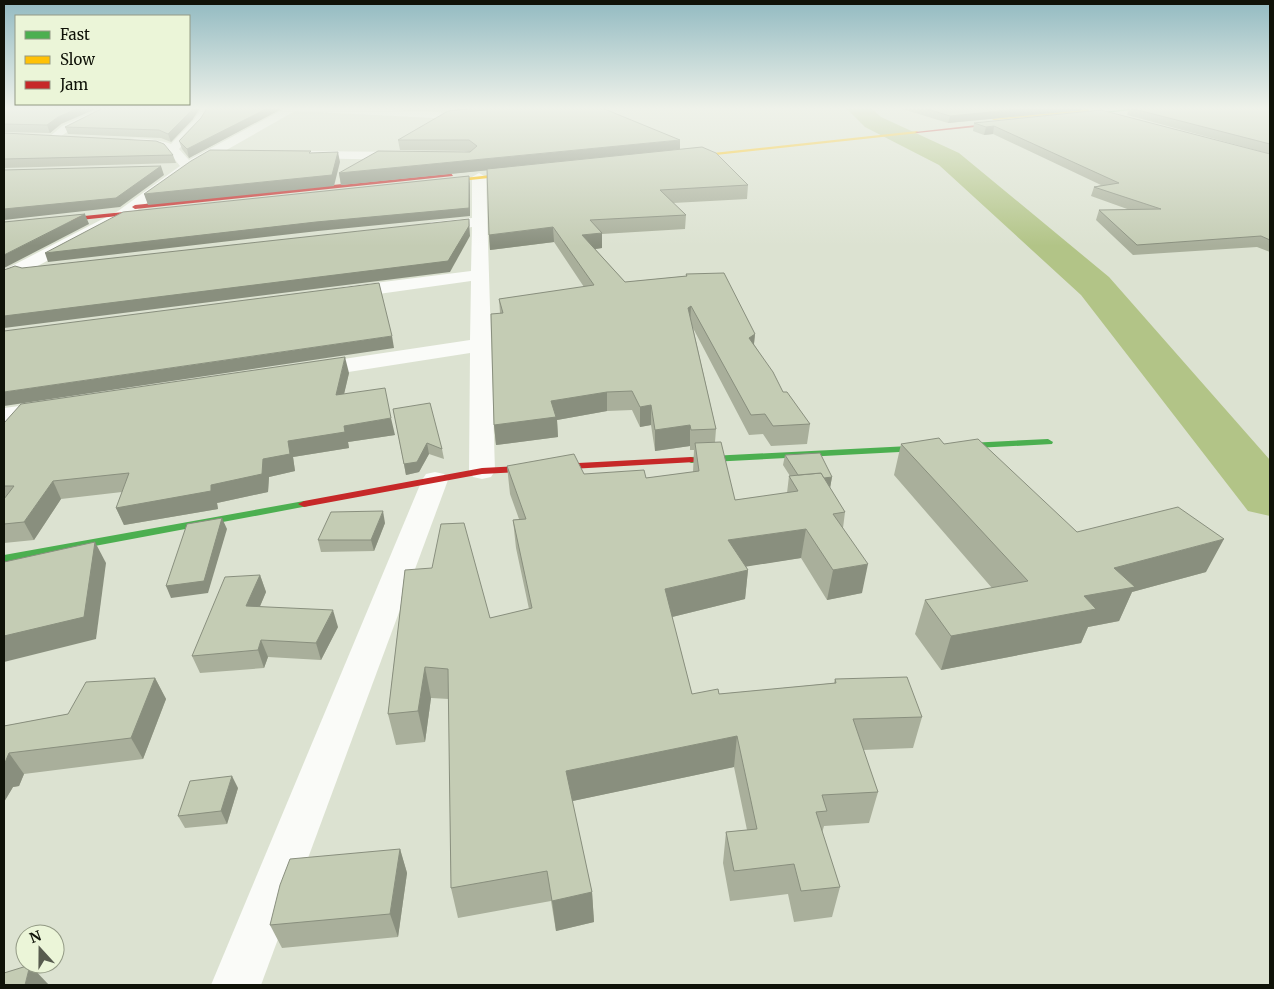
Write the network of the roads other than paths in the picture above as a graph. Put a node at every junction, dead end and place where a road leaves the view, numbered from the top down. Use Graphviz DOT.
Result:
graph roads {
  1 [pos="176,154"];
  2 [pos="211,154"];
  3 [pos="675,154"];
  4 [pos="291,155"];
  5 [pos="666,155"];
  6 [pos="420,157"];
  7 [pos="187,168"];
  8 [pos="166,169"];
  9 [pos="479,177"];
  10 [pos="127,211"];
  11 [pos="4,220"];
  12 [pos="480,222"];
  13 [pos="4,226"];
  14 [pos="414,229"];
  15 [pos="50,269"];
  16 [pos="480,275"];
  17 [pos="7,276"];
  18 [pos="323,296"];
  19 [pos="480,345"];
  20 [pos="286,374"];
  21 [pos="72,406"];
  22 [pos="4,414"];
  23 [pos="1048,442"];
  24 [pos="482,471"];
  25 [pos="435,480"];
  26 [pos="4,559"];
  27 [pos="236,985"];
  1 -- 7 [label="street"];
  2 -- 7 [label="street"];
  3 -- 5 [label="main road"];
  4 -- 6 [label="street"];
  7 -- 8 [label="street"];
  7 -- 10 [label="street"];
  9 -- 10 [label="main road"];
  9 -- 10 [label="main road"];
  9 -- 12 [label="street"];
  10 -- 11 [label="main road"];
  10 -- 13 [label="main road"];
  10 -- 17 [label="street"];
  12 -- 14 [label="street"];
  12 -- 16 [label="street"];
  15 -- 17 [label="street"];
  16 -- 18 [label="street"];
  16 -- 19 [label="street"];
  19 -- 20 [label="street"];
  19 -- 24 [label="street"];
  21 -- 22 [label="street"];
  23 -- 24 [label="main road"];
  24 -- 25 [label="main road"];
  25 -- 26 [label="main road"];
  25 -- 27 [label="street"];
}
